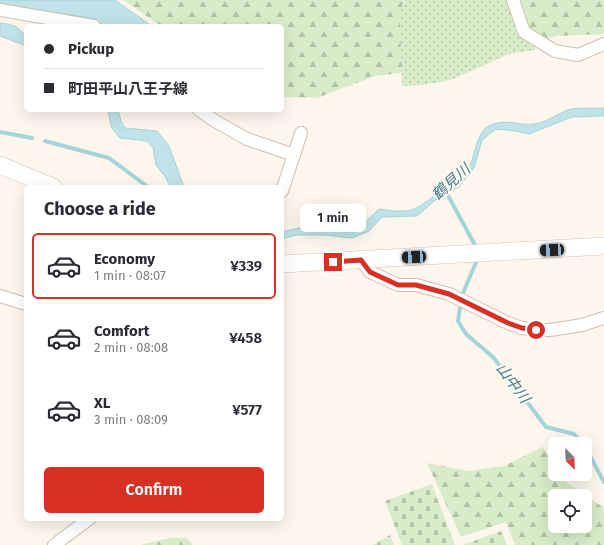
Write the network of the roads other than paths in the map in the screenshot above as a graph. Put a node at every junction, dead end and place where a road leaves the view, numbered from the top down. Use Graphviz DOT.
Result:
graph roads {
  1 [pos="513,0"];
  2 [pos="0,10"];
  3 [pos="82,24"];
  4 [pos="604,44"];
  5 [pos="202,112"];
  6 [pos="302,133"];
  7 [pos="294,155"];
  8 [pos="0,165"];
  9 [pos="48,185"];
  10 [pos="284,185"];
  11 [pos="604,246"];
  12 [pos="361,260"];
  13 [pos="284,264"];
  14 [pos="0,296"];
  15 [pos="24,303"];
  16 [pos="604,318"];
  17 [pos="86,521"];
  18 [pos="54,545"];
  1 -- 4 [label="street"];
  2 -- 3 [label="street"];
  5 -- 7 [label="street"];
  6 -- 7 [label="street"];
  7 -- 10 [label="street"];
  8 -- 9 [label="main road"];
  11 -- 12 [label="main road"];
  12 -- 13 [label="main road"];
  12 -- 16 [label="street"];
  14 -- 15 [label="street"];
  17 -- 18 [label="street"];
}
